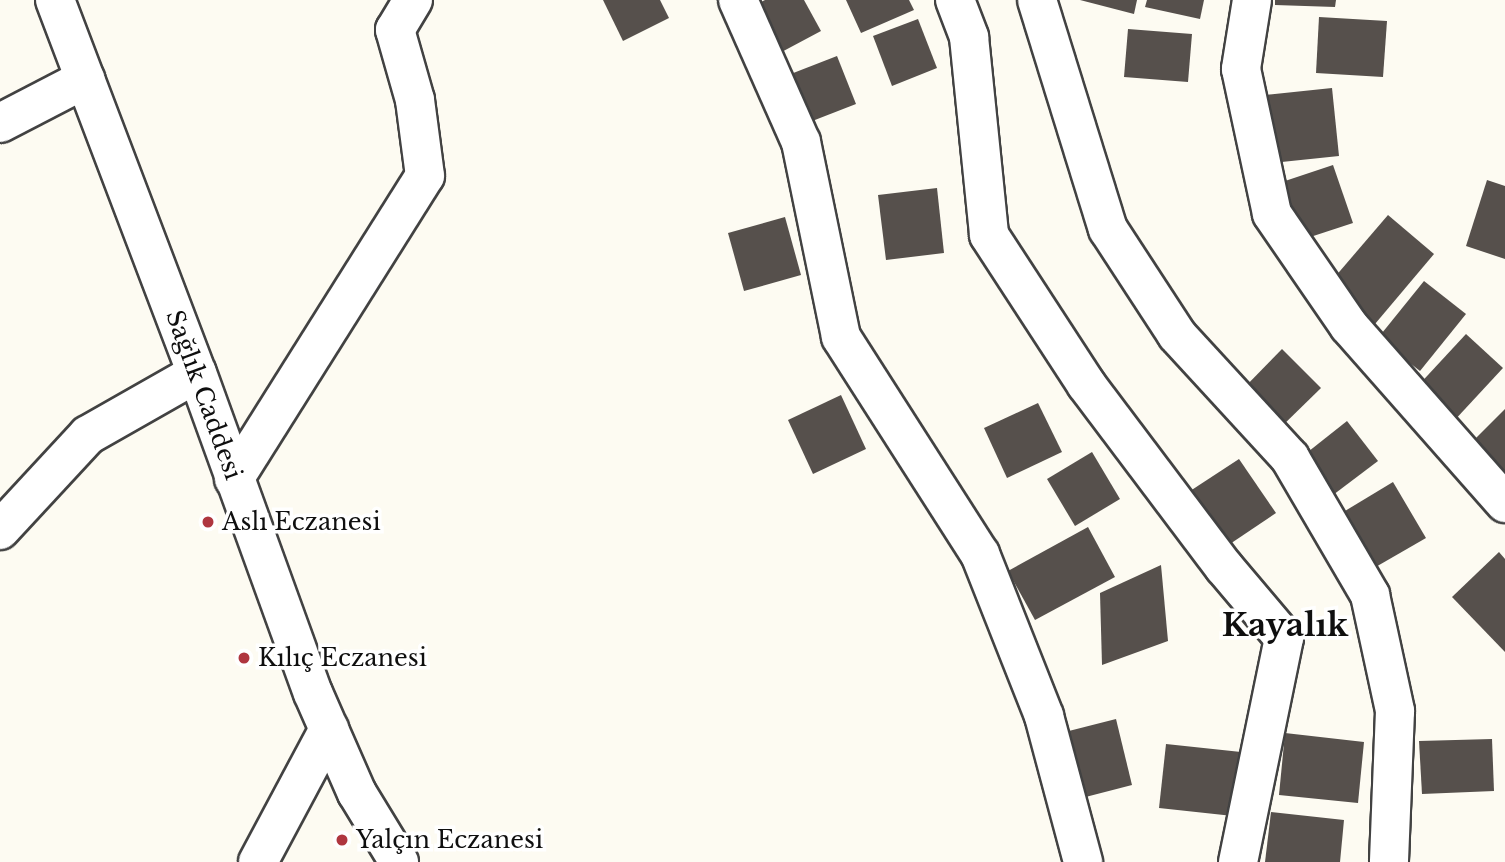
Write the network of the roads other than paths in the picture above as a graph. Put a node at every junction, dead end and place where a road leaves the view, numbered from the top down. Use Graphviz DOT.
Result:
graph roads {
  1 [pos="55,0"];
  2 [pos="413,0"];
  3 [pos="738,0"];
  4 [pos="955,0"];
  5 [pos="1037,0"];
  6 [pos="1252,0"];
  7 [pos="85,79"];
  8 [pos="0,123"];
  9 [pos="197,373"];
  10 [pos="234,479"];
  11 [pos="1505,503"];
  12 [pos="0,530"];
  13 [pos="329,729"];
  14 [pos="258,862"];
  15 [pos="399,862"];
  16 [pos="1083,862"];
  17 [pos="1238,862"];
  18 [pos="1389,862"];
  1 -- 7 [label="street, Sağlık Caddesi"];
  2 -- 10 [label="street"];
  3 -- 16 [label="street"];
  4 -- 17 [label="street"];
  5 -- 18 [label="street"];
  6 -- 11 [label="street"];
  7 -- 8 [label="street"];
  7 -- 9 [label="street, Sağlık Caddesi"];
  9 -- 10 [label="street, Sağlık Caddesi"];
  9 -- 12 [label="street"];
  10 -- 13 [label="street, Sağlık Caddesi"];
  13 -- 14 [label="street"];
  13 -- 15 [label="street, Sağlık Caddesi"];
}
